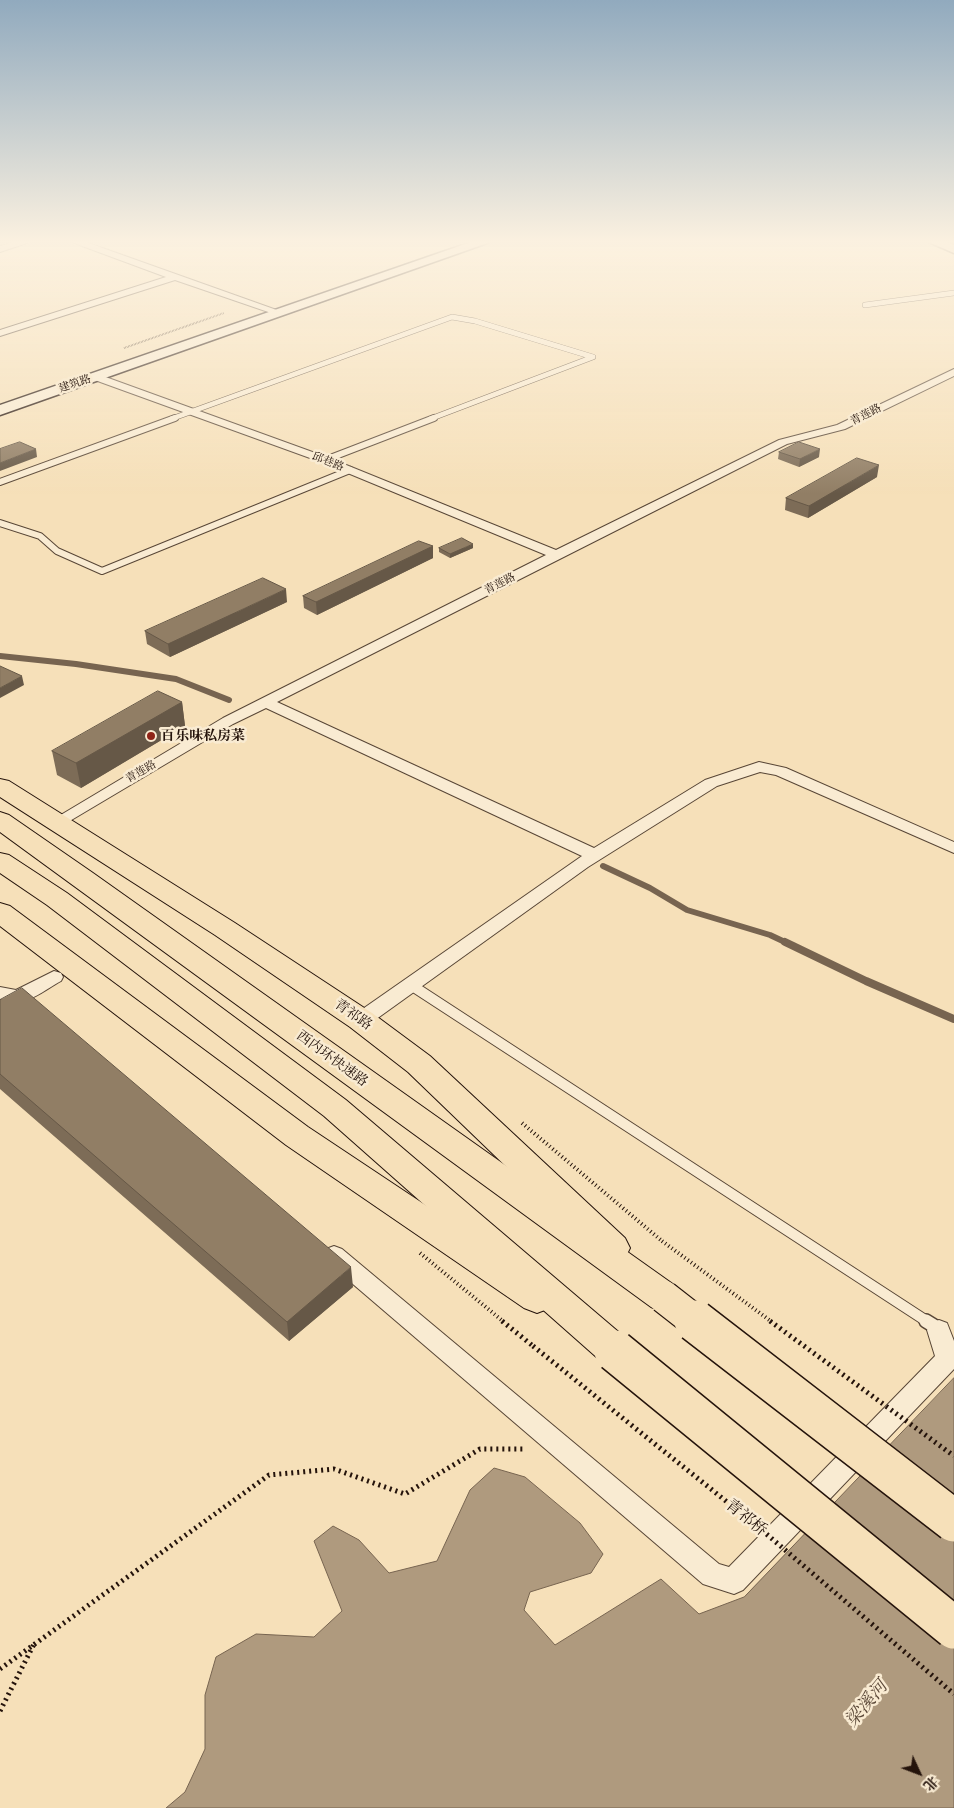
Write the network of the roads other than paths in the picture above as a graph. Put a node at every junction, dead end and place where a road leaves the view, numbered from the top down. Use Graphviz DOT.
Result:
graph roads {
  1 [pos="26,324"];
  2 [pos="217,324"];
  3 [pos="247,324"];
  4 [pos="434,324"];
  5 [pos="487,324"];
  6 [pos="0,333"];
  7 [pos="954,372"];
  8 [pos="96,377"];
  9 [pos="0,398"];
  10 [pos="0,410"];
  11 [pos="192,411"];
  12 [pos="325,460"];
  13 [pos="350,470"];
  14 [pos="0,482"];
  15 [pos="0,523"];
  16 [pos="556,555"];
  17 [pos="265,702"];
  18 [pos="0,786"];
  19 [pos="0,820"];
  20 [pos="57,822"];
  21 [pos="954,848"];
  22 [pos="594,855"];
  23 [pos="0,861"];
  24 [pos="0,912"];
  25 [pos="54,977"];
  26 [pos="411,985"];
  27 [pos="9,995"];
  28 [pos="40,1005"];
  29 [pos="360,1020"];
  30 [pos="320,1243"];
  31 [pos="664,1298"];
  32 [pos="939,1330"];
  33 [pos="615,1350"];
  34 [pos="954,1521"];
  35 [pos="954,1628"];
  1 -- 6 [label="street"];
  2 -- 9 [label="main road, 建筑路"];
  3 -- 8 [label="main road, 建筑路"];
  4 -- 11 [label="lane"];
  5 -- 12 [label="lane"];
  7 -- 16 [label="street, 青莲路"];
  8 -- 10 [label="main road, 建筑路"];
  8 -- 11 [label="street, 邱巷路"];
  11 -- 12 [label="street, 邱巷路"];
  11 -- 14 [label="lane"];
  12 -- 13 [label="street, 邱巷路"];
  13 -- 15 [label="lane"];
  13 -- 16 [label="street, 邱巷路"];
  16 -- 17 [label="street, 青莲路"];
  17 -- 20 [label="street, 青莲路"];
  17 -- 22 [label="street"];
  18 -- 20 [label="main road, 青祁路"];
  19 -- 31 [label="main road, 西内环快速路"];
  20 -- 29 [label="main road, 青祁路"];
  21 -- 22 [label="street"];
  22 -- 26 [label="street"];
  23 -- 33 [label="main road"];
  24 -- 33 [label="main road"];
  25 -- 27 [label="street"];
  26 -- 29 [label="street"];
  26 -- 32 [label="lane"];
  27 -- 28 [label="street"];
  29 -- 31 [label="main road, 青祁路"];
  30 -- 32 [label="street"];
  31 -- 34 [label="main road, bridge"];
  33 -- 35 [label="main road, bridge"];
}
